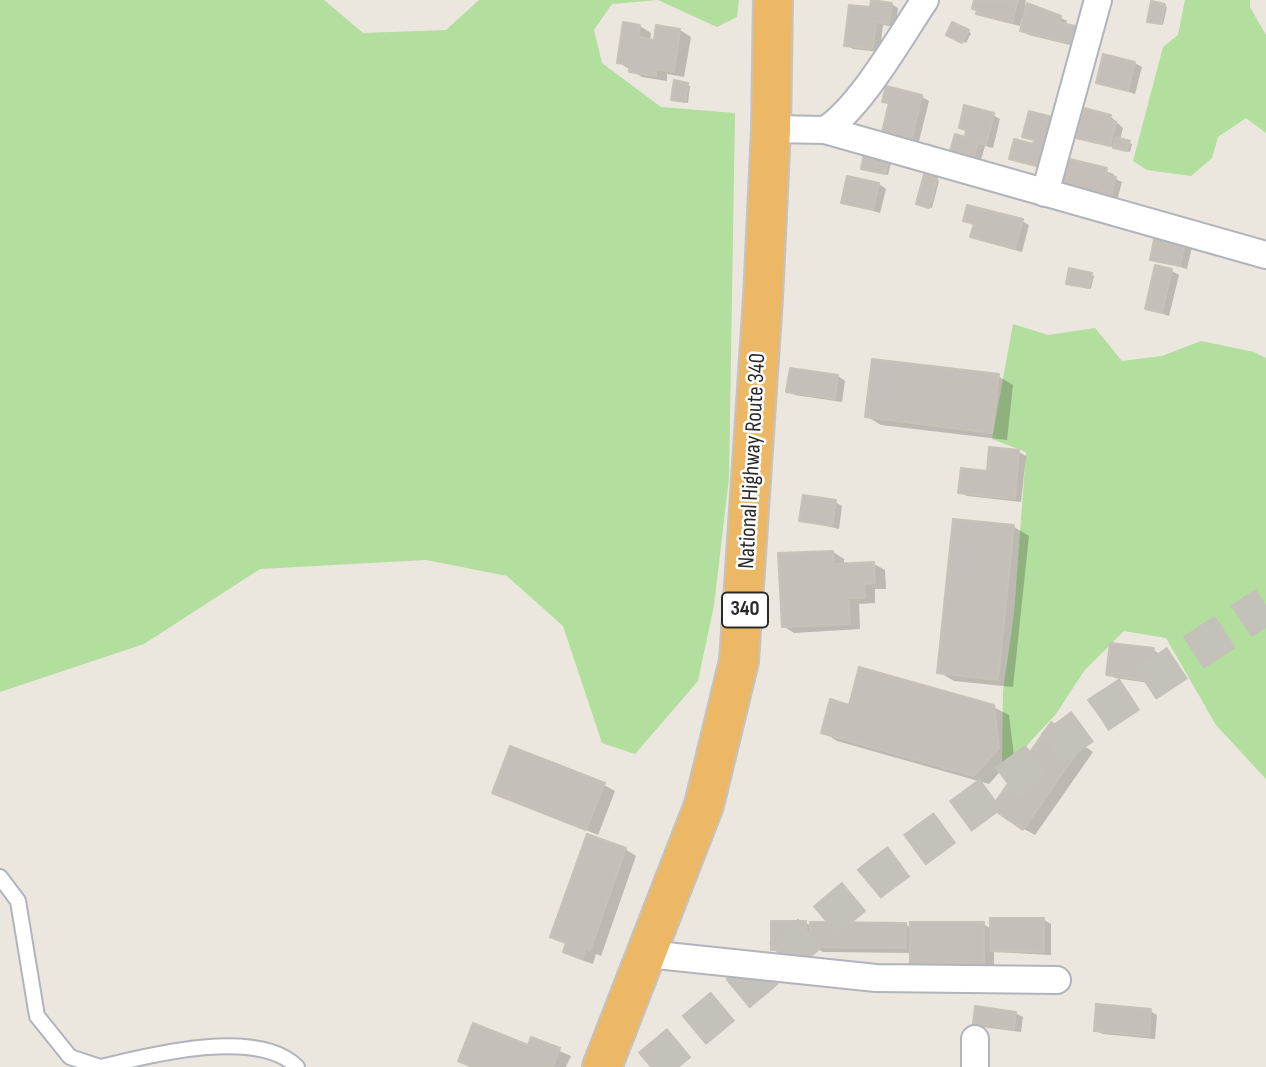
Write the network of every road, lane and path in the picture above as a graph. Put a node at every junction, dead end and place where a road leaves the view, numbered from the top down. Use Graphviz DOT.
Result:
graph roads {
  1 [pos="773,0"];
  2 [pos="925,0"];
  3 [pos="1098,0"];
  4 [pos="771,129"];
  5 [pos="825,130"];
  6 [pos="1045,192"];
  7 [pos="1266,255"];
  8 [pos="0,877"];
  9 [pos="647,954"];
  10 [pos="1057,980"];
  11 [pos="975,1039"];
  12 [pos="100,1067"];
  13 [pos="297,1067"];
  14 [pos="602,1067"];
  15 [pos="975,1067"];
  1 -- 4 [label="highway, National Highway Route 340 / 340"];
  2 -- 5 [label="street"];
  3 -- 6 [label="street"];
  4 -- 5 [label="street"];
  4 -- 9 [label="highway, National Highway Route 340 / 340"];
  5 -- 6 [label="street"];
  6 -- 7 [label="street"];
  8 -- 12 [label="lane"];
  9 -- 10 [label="street"];
  9 -- 14 [label="highway, National Highway Route 340 / 340"];
  11 -- 15 [label="street"];
  12 -- 13 [label="lane"];
}
